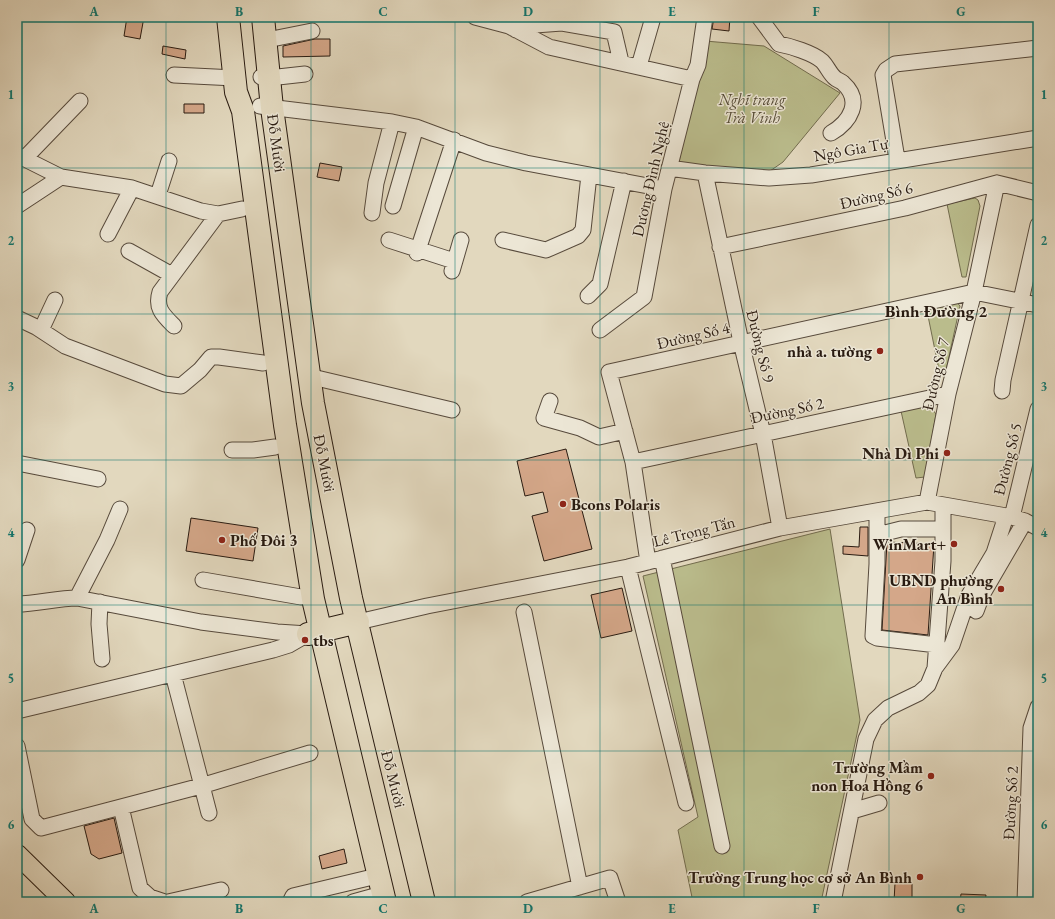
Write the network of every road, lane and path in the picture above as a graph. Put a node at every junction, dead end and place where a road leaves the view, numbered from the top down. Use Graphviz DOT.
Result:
graph roads {
  1 [pos="228,17"];
  2 [pos="475,17"];
  3 [pos="705,17"];
  4 [pos="759,17"];
  5 [pos="652,21"];
  6 [pos="260,22"];
  7 [pos="516,30"];
  8 [pos="312,31"];
  9 [pos="1038,48"];
  10 [pos="621,62"];
  11 [pos="639,66"];
  12 [pos="306,74"];
  13 [pos="174,75"];
  14 [pos="264,78"];
  15 [pos="692,79"];
  16 [pos="235,85"];
  17 [pos="80,101"];
  18 [pos="266,107"];
  19 [pos="392,122"];
  20 [pos="416,128"];
  21 [pos="831,133"];
  22 [pos="1038,138"];
  23 [pos="454,140"];
  24 [pos="20,157"];
  25 [pos="897,159"];
  26 [pos="169,161"];
  27 [pos="669,168"];
  28 [pos="705,173"];
  29 [pos="589,175"];
  30 [pos="61,177"];
  31 [pos="624,181"];
  32 [pos="997,183"];
  33 [pos="132,188"];
  34 [pos="664,189"];
  35 [pos="1038,193"];
  36 [pos="158,195"];
  37 [pos="17,206"];
  38 [pos="393,206"];
  39 [pos="242,209"];
  40 [pos="372,213"];
  41 [pos="218,214"];
  42 [pos="1038,225"];
  43 [pos="108,234"];
  44 [pos="389,240"];
  45 [pos="461,240"];
  46 [pos="503,240"];
  47 [pos="720,247"];
  48 [pos="129,251"];
  49 [pos="418,251"];
  50 [pos="172,275"];
  51 [pos="974,292"];
  52 [pos="588,296"];
  53 [pos="55,300"];
  54 [pos="1020,300"];
  55 [pos="1038,305"];
  56 [pos="17,318"];
  57 [pos="174,326"];
  58 [pos="41,330"];
  59 [pos="600,330"];
  60 [pos="741,342"];
  61 [pos="263,363"];
  62 [pos="308,376"];
  63 [pos="1002,391"];
  64 [pos="948,394"];
  65 [pos="550,401"];
  66 [pos="1038,409"];
  67 [pos="452,410"];
  68 [pos="625,431"];
  69 [pos="763,434"];
  70 [pos="275,447"];
  71 [pos="232,450"];
  72 [pos="633,462"];
  73 [pos="17,463"];
  74 [pos="98,479"];
  75 [pos="927,502"];
  76 [pos="943,506"];
  77 [pos="120,509"];
  78 [pos="877,511"];
  79 [pos="1020,521"];
  80 [pos="780,528"];
  81 [pos="27,530"];
  82 [pos="943,530"];
  83 [pos="877,535"];
  84 [pos="17,560"];
  85 [pos="655,560"];
  86 [pos="628,567"];
  87 [pos="203,580"];
  88 [pos="301,597"];
  89 [pos="77,598"];
  90 [pos="100,602"];
  91 [pos="17,604"];
  92 [pos="524,612"];
  93 [pos="976,612"];
  94 [pos="351,624"];
  95 [pos="314,632"];
  96 [pos="937,645"];
  97 [pos="102,659"];
  98 [pos="935,668"];
  99 [pos="173,674"];
  100 [pos="1038,707"];
  101 [pos="17,711"];
  102 [pos="1035,737"];
  103 [pos="17,746"];
  104 [pos="310,754"];
  105 [pos="201,786"];
  106 [pos="686,803"];
  107 [pos="878,803"];
  108 [pos="121,807"];
  109 [pos="852,811"];
  110 [pos="209,813"];
  111 [pos="722,846"];
  112 [pos="17,854"];
  113 [pos="580,888"];
  114 [pos="221,890"];
  115 [pos="377,891"];
  116 [pos="66,902"];
  117 [pos="166,902"];
  118 [pos="290,902"];
  119 [pos="353,902"];
  120 [pos="413,902"];
  121 [pos="424,902"];
  122 [pos="527,902"];
  123 [pos="618,902"];
  124 [pos="833,902"];
  125 [pos="1025,902"];
  1 -- 16 [label="highway, Đỗ Mười"];
  2 -- 7 [label="street"];
  3 -- 15 [label="street, Dương Đình Nghệ"];
  4 -- 21 [label="street"];
  5 -- 11 [label="street"];
  6 -- 8 [label="street"];
  6 -- 14 [label="highway, Đỗ Mười"];
  7 -- 10 [label="street"];
  7 -- 10 [label="street"];
  9 -- 25 [label="street"];
  10 -- 11 [label="street"];
  11 -- 15 [label="street"];
  12 -- 14 [label="street"];
  13 -- 16 [label="street"];
  14 -- 18 [label="highway, Đỗ Mười"];
  15 -- 27 [label="street, Dương Đình Nghệ"];
  16 -- 39 [label="highway, Đỗ Mười"];
  16 -- 95 [label="highway, Đỗ Mười"];
  17 -- 24 [label="street"];
  18 -- 19 [label="street"];
  18 -- 62 [label="highway, Đỗ Mười"];
  18 -- 94 [label="highway, Đỗ Mười"];
  19 -- 20 [label="street"];
  19 -- 40 [label="street"];
  20 -- 23 [label="street"];
  20 -- 38 [label="street"];
  22 -- 25 [label="street, Ngô Gia Tự"];
  23 -- 29 [label="street"];
  23 -- 49 [label="street"];
  24 -- 30 [label="street"];
  25 -- 28 [label="street, Ngô Gia Tự"];
  26 -- 36 [label="street"];
  27 -- 28 [label="street, Ngô Gia Tự"];
  27 -- 34 [label="street, Dương Đình Nghệ"];
  28 -- 47 [label="street, Đường Số 9"];
  29 -- 31 [label="street"];
  29 -- 46 [label="street"];
  30 -- 33 [label="street"];
  30 -- 37 [label="street"];
  31 -- 34 [label="street"];
  31 -- 52 [label="street"];
  32 -- 35 [label="street, Đường Số 6"];
  32 -- 47 [label="street, Đường Số 6"];
  32 -- 51 [label="street, Đường Số 7"];
  33 -- 36 [label="street"];
  33 -- 43 [label="street"];
  34 -- 59 [label="street, Dương Đình Nghệ"];
  36 -- 41 [label="street"];
  39 -- 41 [label="street"];
  39 -- 61 [label="highway, Đỗ Mười"];
  41 -- 50 [label="street"];
  42 -- 54 [label="street"];
  44 -- 49 [label="street"];
  45 -- 49 [label="street"];
  47 -- 60 [label="street, Đường Số 9"];
  48 -- 50 [label="street"];
  50 -- 57 [label="street"];
  51 -- 54 [label="street"];
  51 -- 60 [label="street, Đường Số 4"];
  51 -- 64 [label="street, Đường Số 7"];
  53 -- 58 [label="street"];
  54 -- 55 [label="street"];
  54 -- 63 [label="street"];
  56 -- 58 [label="street"];
  58 -- 61 [label="street"];
  60 -- 68 [label="street, Đường Số 4"];
  60 -- 69 [label="street, Đường Số 9"];
  61 -- 70 [label="highway, Đỗ Mười"];
  62 -- 67 [label="street"];
  62 -- 94 [label="highway, Đỗ Mười"];
  64 -- 69 [label="street, Đường Số 2"];
  64 -- 75 [label="street, Đường Số 7"];
  65 -- 68 [label="street"];
  66 -- 79 [label="street, Đường Số 5"];
  68 -- 72 [label="street, Đường Số 4"];
  69 -- 72 [label="street, Đường Số 2"];
  69 -- 80 [label="street, Đường Số 9"];
  70 -- 71 [label="street"];
  70 -- 88 [label="highway, Đỗ Mười"];
  72 -- 85 [label="street, Đường Số 4"];
  73 -- 74 [label="street"];
  75 -- 76 [label="street, Lê Trọng Tấn"];
  75 -- 78 [label="street, Lê Trọng Tấn"];
  76 -- 79 [label="street, Lê Trọng Tấn"];
  76 -- 82 [label="street"];
  77 -- 89 [label="street"];
  78 -- 80 [label="street, Lê Trọng Tấn"];
  78 -- 83 [label="street"];
  79 -- 93 [label="street"];
  79 -- 98 [label="street"];
  80 -- 85 [label="street, Lê Trọng Tấn"];
  81 -- 84 [label="street"];
  82 -- 83 [label="street"];
  82 -- 96 [label="street"];
  83 -- 96 [label="street"];
  85 -- 86 [label="street, Lê Trọng Tấn"];
  85 -- 111 [label="street, Đường Số 4"];
  86 -- 94 [label="street, Lê Trọng Tấn"];
  86 -- 106 [label="street"];
  87 -- 88 [label="street"];
  88 -- 95 [label="highway, Đỗ Mười"];
  89 -- 90 [label="street"];
  89 -- 91 [label="street"];
  90 -- 95 [label="street"];
  90 -- 97 [label="street"];
  92 -- 113 [label="street"];
  94 -- 95 [label="highway"];
  94 -- 120 [label="highway, Đỗ Mười"];
  94 -- 121 [label="highway, Đỗ Mười"];
  95 -- 99 [label="street"];
  95 -- 115 [label="highway, Đỗ Mười"];
  96 -- 98 [label="street"];
  98 -- 109 [label="street"];
  99 -- 101 [label="street"];
  99 -- 105 [label="street"];
  100 -- 102 [label="street, Đường Số 2"];
  102 -- 125 [label="street, Đường Số 2"];
  103 -- 108 [label="street"];
  104 -- 105 [label="street"];
  105 -- 108 [label="street"];
  105 -- 110 [label="street"];
  107 -- 109 [label="street"];
  108 -- 117 [label="street"];
  109 -- 124 [label="street"];
  112 -- 116 [label="main road"];
  113 -- 122 [label="street"];
  113 -- 123 [label="street"];
  114 -- 117 [label="street"];
  115 -- 118 [label="street"];
  115 -- 119 [label="street"];
}
